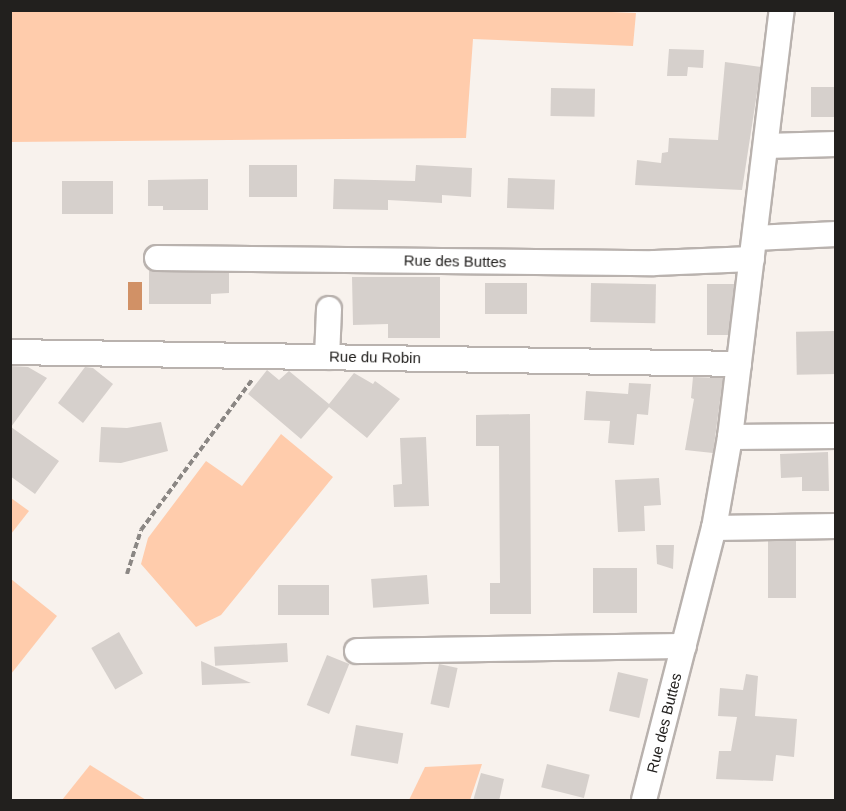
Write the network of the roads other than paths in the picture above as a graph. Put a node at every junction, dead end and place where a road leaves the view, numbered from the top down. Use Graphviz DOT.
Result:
graph roads {
  1 [pos="782,10"];
  2 [pos="836,144"];
  3 [pos="766,146"];
  4 [pos="836,234"];
  5 [pos="753,248"];
  6 [pos="157,258"];
  7 [pos="329,309"];
  8 [pos="10,352"];
  9 [pos="327,357"];
  10 [pos="740,364"];
  11 [pos="836,436"];
  12 [pos="730,437"];
  13 [pos="836,526"];
  14 [pos="714,528"];
  15 [pos="684,646"];
  16 [pos="357,651"];
  17 [pos="644,801"];
  1 -- 3 [label="street, Rue des Buttes"];
  2 -- 3 [label="street"];
  3 -- 5 [label="street, Rue des Buttes"];
  4 -- 5 [label="street"];
  5 -- 6 [label="street, Rue des Buttes"];
  5 -- 10 [label="street, Rue des Buttes"];
  7 -- 9 [label="street"];
  8 -- 9 [label="street, Rue du Robin"];
  9 -- 10 [label="street, Rue du Robin"];
  10 -- 12 [label="street, Rue des Buttes"];
  11 -- 12 [label="street"];
  12 -- 14 [label="street, Rue des Buttes"];
  13 -- 14 [label="street"];
  14 -- 15 [label="street, Rue des Buttes"];
  15 -- 16 [label="street"];
  15 -- 17 [label="street, Rue des Buttes"];
}
